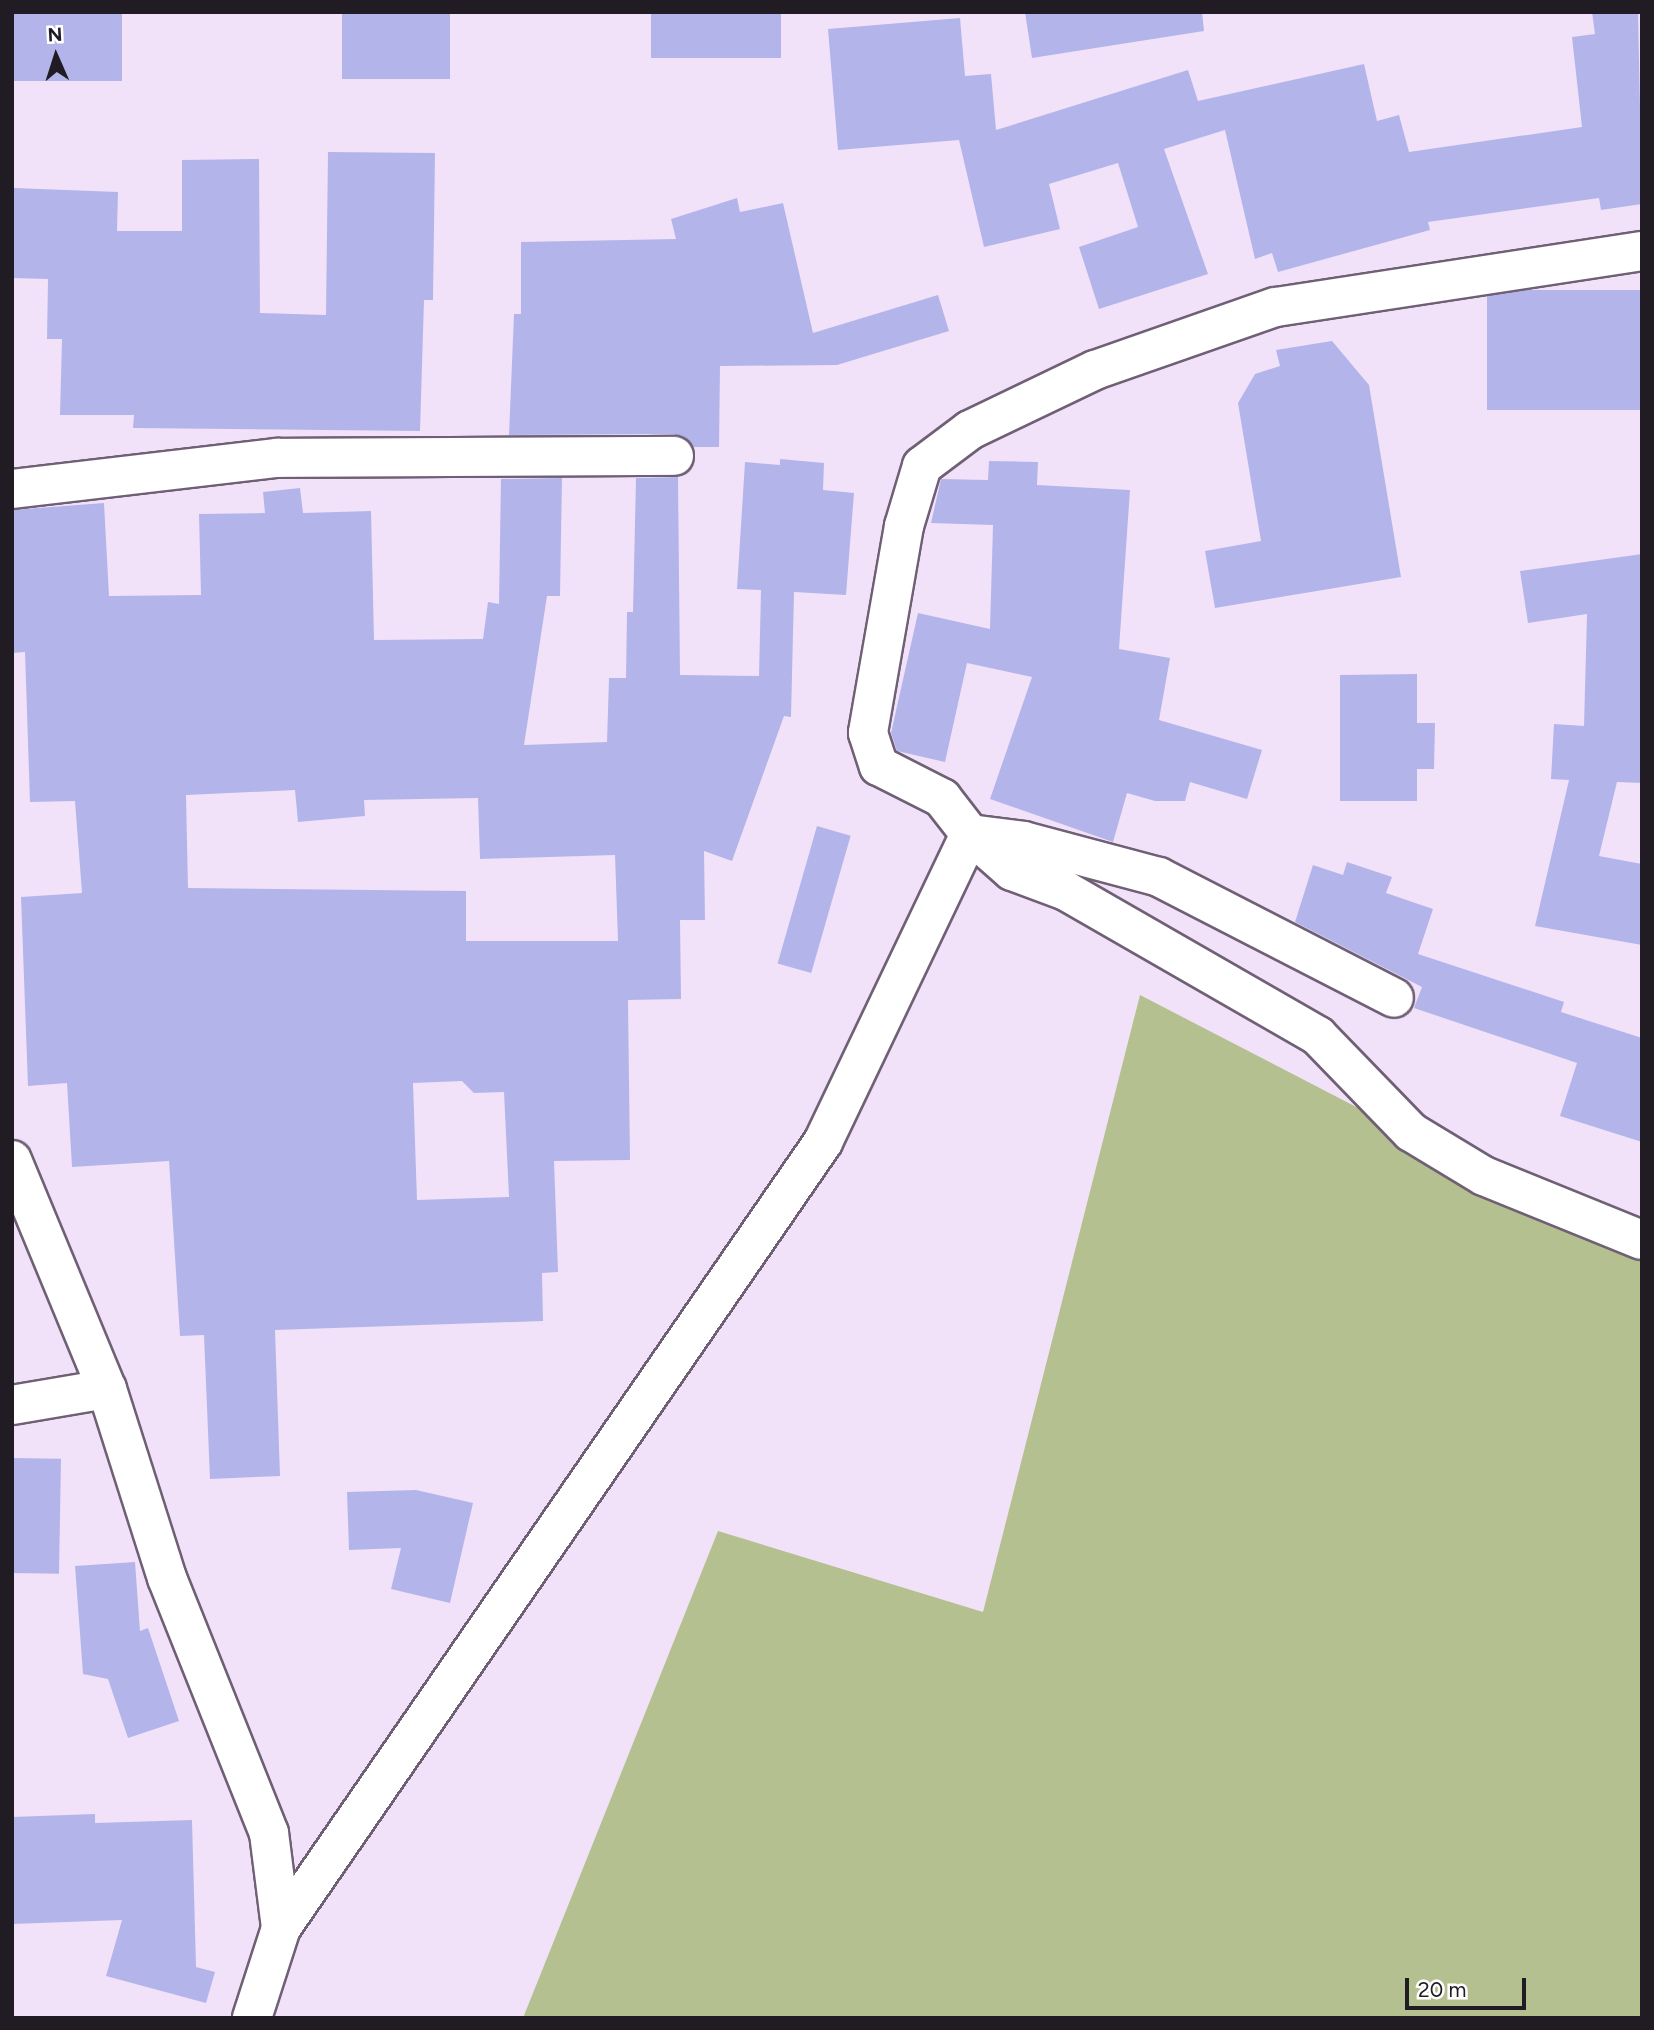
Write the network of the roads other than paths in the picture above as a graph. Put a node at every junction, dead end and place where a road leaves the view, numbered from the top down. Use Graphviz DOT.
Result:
graph roads {
  1 [pos="1642,251"];
  2 [pos="674,456"];
  3 [pos="12,489"];
  4 [pos="970,834"];
  5 [pos="1394,998"];
  6 [pos="12,1160"];
  7 [pos="1642,1240"];
  8 [pos="107,1389"];
  9 [pos="12,1405"];
  10 [pos="281,1928"];
  11 [pos="252,2018"];
  1 -- 4 [label="street"];
  2 -- 3 [label="street"];
  4 -- 5 [label="street"];
  4 -- 7 [label="street"];
  4 -- 10 [label="street"];
  6 -- 8 [label="street"];
  8 -- 9 [label="street"];
  8 -- 10 [label="street"];
  10 -- 11 [label="street"];
}
